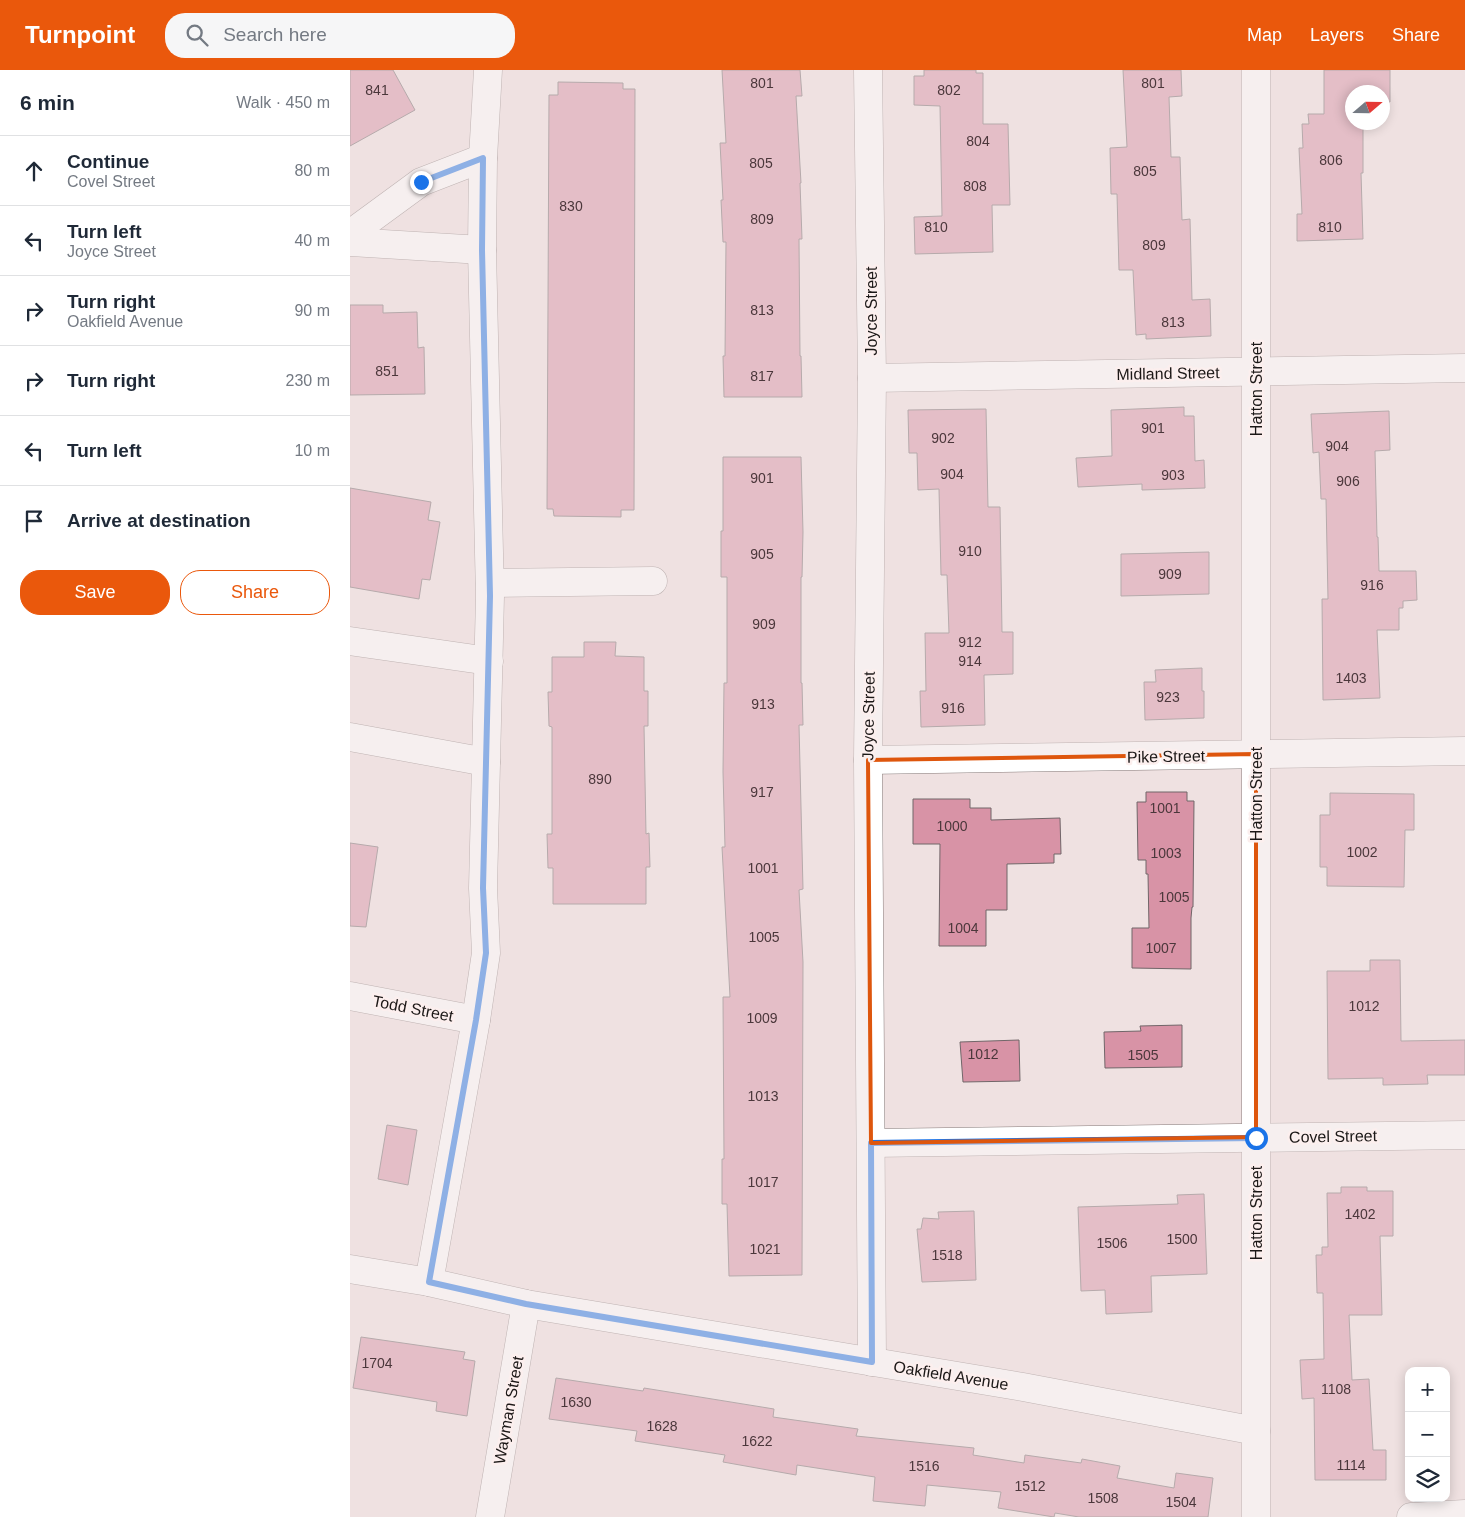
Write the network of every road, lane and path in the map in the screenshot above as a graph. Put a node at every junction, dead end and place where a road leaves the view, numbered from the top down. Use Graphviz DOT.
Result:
graph roads {
  1 [pos="488,70"];
  2 [pos="868,70"];
  3 [pos="1256,70"];
  4 [pos="483,158"];
  5 [pos="350,234"];
  6 [pos="350,242"];
  7 [pos="482,250"];
  8 [pos="1465,368"];
  9 [pos="1256,372"];
  10 [pos="872,378"];
  11 [pos="653,580"];
  12 [pos="490,583"];
  13 [pos="350,641"];
  14 [pos="488,661"];
  15 [pos="350,737"];
  16 [pos="1465,751"];
  17 [pos="1256,754"];
  18 [pos="868,760"];
  19 [pos="486,762"];
  20 [pos="350,996"];
  21 [pos="476,1020"];
  22 [pos="1465,1135"];
  23 [pos="1256,1138"];
  24 [pos="871,1143"];
  25 [pos="350,1270"];
  26 [pos="429,1282"];
  27 [pos="526,1304"];
  28 [pos="872,1362"];
  29 [pos="1256,1431"];
  30 [pos="1465,1514"];
  31 [pos="490,1517"];
  32 [pos="1256,1517"];
  33 [pos="1411,1517"];
  1 -- 4 [label="street"];
  2 -- 10 [label="street, Joyce Street"];
  3 -- 9 [label="street, Hatton Street"];
  4 -- 5 [label="street"];
  4 -- 7 [label="street"];
  6 -- 7 [label="street"];
  7 -- 12 [label="street"];
  8 -- 9 [label="street, Midland Street"];
  9 -- 10 [label="street, Midland Street"];
  9 -- 17 [label="street, Hatton Street"];
  10 -- 18 [label="street, Joyce Street"];
  11 -- 12 [label="street"];
  12 -- 14 [label="street"];
  13 -- 14 [label="street"];
  14 -- 19 [label="street"];
  15 -- 19 [label="street"];
  16 -- 17 [label="street, Pike Street"];
  17 -- 18 [label="street, Pike Street"];
  17 -- 23 [label="street, Hatton Street"];
  18 -- 24 [label="street, Joyce Street"];
  19 -- 21 [label="street"];
  20 -- 21 [label="street, Todd Street"];
  21 -- 26 [label="street"];
  22 -- 23 [label="street, Covel Street"];
  23 -- 24 [label="street, Covel Street"];
  23 -- 29 [label="street, Hatton Street"];
  24 -- 28 [label="street, Joyce Street"];
  25 -- 26 [label="street, Oakfield Avenue"];
  26 -- 27 [label="street, Oakfield Avenue"];
  27 -- 28 [label="street, Oakfield Avenue"];
  27 -- 31 [label="street, Wayman Street"];
  28 -- 29 [label="street, Oakfield Avenue"];
  29 -- 32 [label="street, Hatton Street"];
  30 -- 33 [label="street"];
}
